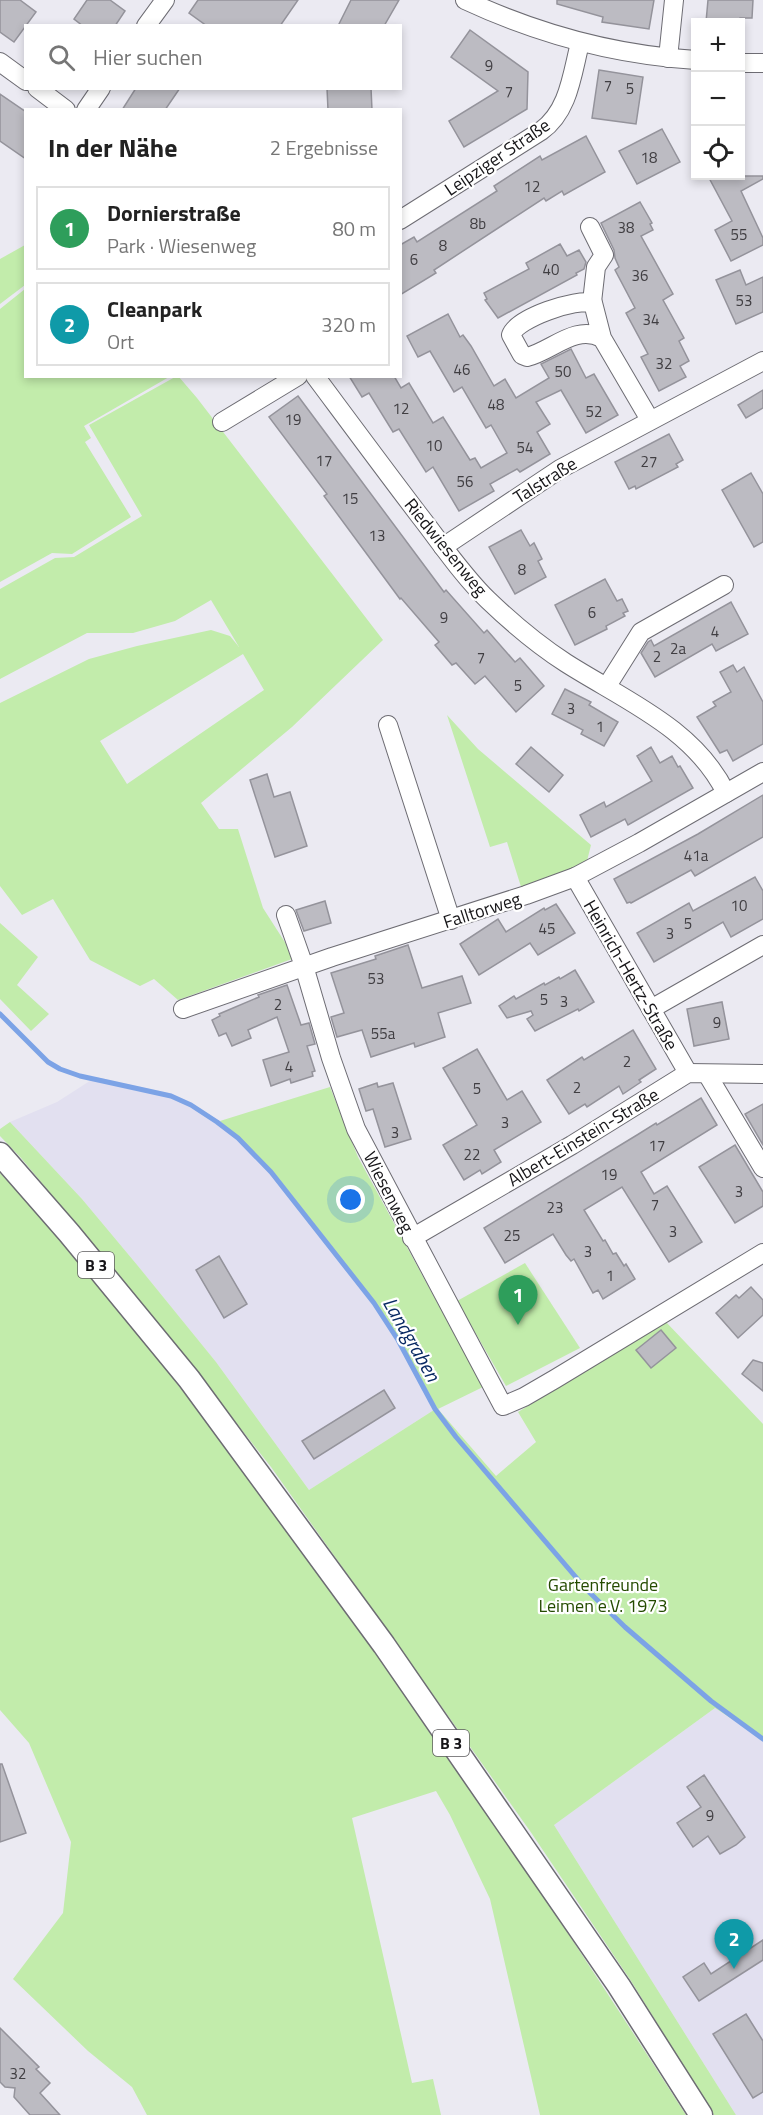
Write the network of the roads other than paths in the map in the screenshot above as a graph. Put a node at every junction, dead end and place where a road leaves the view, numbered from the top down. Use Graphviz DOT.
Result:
graph roads {
  1 [pos="165,0"];
  2 [pos="465,0"];
  3 [pos="674,0"];
  4 [pos="147,24"];
  5 [pos="580,43"];
  6 [pos="668,58"];
  7 [pos="691,60"];
  8 [pos="0,62"];
  9 [pos="745,63"];
  10 [pos="763,63"];
  11 [pos="24,80"];
  12 [pos="40,90"];
  13 [pos="101,90"];
  14 [pos="63,108"];
  15 [pos="87,108"];
  16 [pos="402,219"];
  17 [pos="590,227"];
  18 [pos="592,302"];
  19 [pos="602,338"];
  20 [pos="763,361"];
  21 [pos="295,378"];
  22 [pos="316,378"];
  23 [pos="650,420"];
  24 [pos="222,422"];
  25 [pos="443,547"];
  26 [pos="723,585"];
  27 [pos="607,686"];
  28 [pos="388,725"];
  29 [pos="763,772"];
  30 [pos="726,793"];
  31 [pos="575,877"];
  32 [pos="286,915"];
  33 [pos="451,920"];
  34 [pos="763,945"];
  35 [pos="304,966"];
  36 [pos="183,1008"];
  37 [pos="651,1009"];
  38 [pos="688,1073"];
  39 [pos="706,1074"];
  40 [pos="763,1074"];
  41 [pos="0,1154"];
  42 [pos="763,1168"];
  43 [pos="412,1238"];
  44 [pos="763,1253"];
  45 [pos="701,2115"];
  1 -- 4 [label="street"];
  2 -- 5 [label="street"];
  3 -- 6 [label="street"];
  5 -- 6 [label="street"];
  5 -- 16 [label="street, Leipziger Straße"];
  6 -- 7 [label="street"];
  8 -- 11 [label="street"];
  9 -- 10 [label="street"];
  12 -- 14 [label="street"];
  13 -- 15 [label="street"];
  17 -- 18 [label="street"];
  18 -- 19 [label="street"];
  18 -- 19 [label="street"];
  19 -- 23 [label="street"];
  20 -- 23 [label="street, Talstraße"];
  21 -- 24 [label="street"];
  22 -- 25 [label="street, Riedwiesenweg"];
  23 -- 25 [label="street, Talstraße"];
  25 -- 27 [label="street, Riedwiesenweg"];
  26 -- 27 [label="street"];
  27 -- 30 [label="street, Riedwiesenweg"];
  28 -- 33 [label="street"];
  29 -- 30 [label="street, Falltorweg"];
  30 -- 31 [label="street, Falltorweg"];
  31 -- 33 [label="street, Falltorweg"];
  31 -- 37 [label="street, Heinrich-Hertz-Straße"];
  32 -- 35 [label="street, Wiesenweg"];
  33 -- 35 [label="street, Falltorweg"];
  34 -- 37 [label="street"];
  35 -- 36 [label="street, Falltorweg"];
  35 -- 43 [label="street, Wiesenweg"];
  37 -- 38 [label="street, Heinrich-Hertz-Straße"];
  38 -- 39 [label="street"];
  38 -- 43 [label="street, Albert-Einstein-Straße"];
  39 -- 40 [label="street"];
  39 -- 42 [label="street"];
  41 -- 45 [label="main road, B 3"];
  43 -- 44 [label="street, Wiesenweg"];
}
